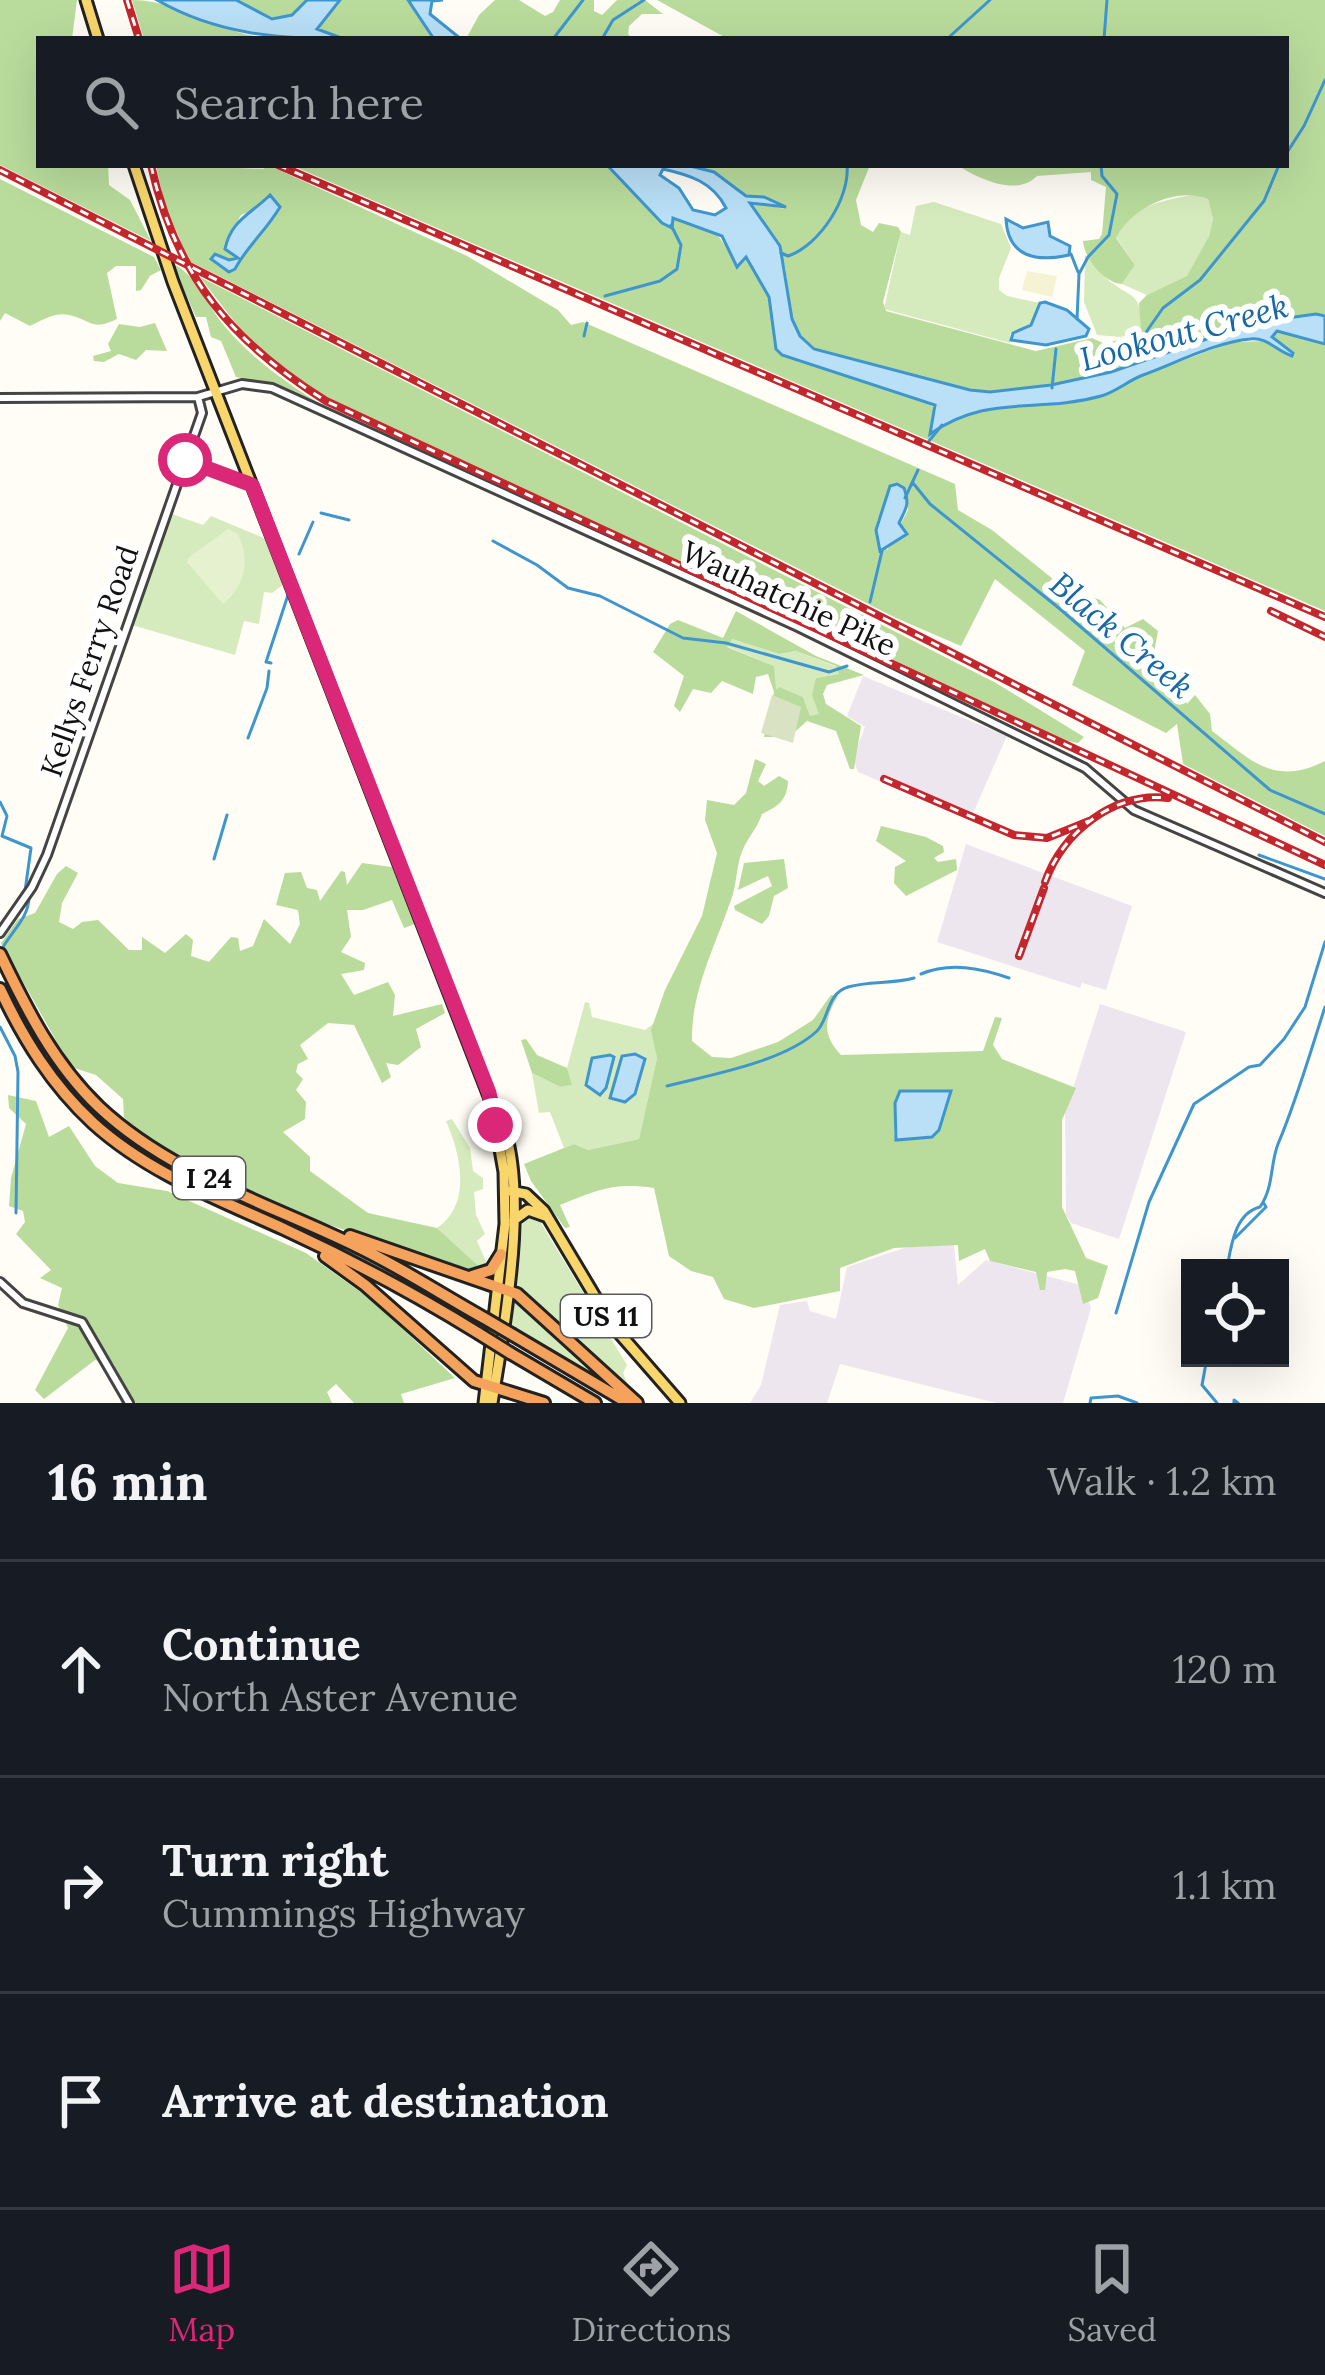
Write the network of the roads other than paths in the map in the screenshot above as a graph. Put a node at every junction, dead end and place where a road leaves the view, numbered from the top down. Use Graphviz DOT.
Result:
graph roads {
  1 [pos="86,0"];
  2 [pos="97,36"];
  3 [pos="135,168"];
  4 [pos="217,391"];
  5 [pos="198,397"];
  6 [pos="0,398"];
  7 [pos="185,460"];
  8 [pos="252,485"];
  9 [pos="1325,892"];
  10 [pos="0,933"];
  11 [pos="1,957"];
  12 [pos="0,989"];
  13 [pos="492,1104"];
  14 [pos="512,1161"];
  15 [pos="510,1191"];
  16 [pos="537,1203"];
  17 [pos="285,1213"];
  18 [pos="548,1218"];
  19 [pos="514,1220"];
  20 [pos="287,1231"];
  21 [pos="501,1255"];
  22 [pos="466,1276"];
  23 [pos="0,1282"];
  24 [pos="502,1288"];
  25 [pos="490,1388"];
  26 [pos="521,1396"];
  27 [pos="129,1403"];
  28 [pos="492,1403"];
  29 [pos="544,1403"];
  30 [pos="596,1403"];
  31 [pos="633,1403"];
  32 [pos="680,1403"];
  1 -- 2 [label="main road"];
  3 -- 4 [label="main road"];
  4 -- 5 [label="street, Wauhatchie Pike"];
  4 -- 8 [label="main road"];
  4 -- 9 [label="street, Wauhatchie Pike"];
  5 -- 6 [label="street, Wauhatchie Pike"];
  5 -- 7 [label="street, Kellys Ferry Road"];
  7 -- 8 [label="street"];
  7 -- 10 [label="street, Kellys Ferry Road"];
  8 -- 13 [label="main road"];
  11 -- 17 [label="highway, I 24"];
  12 -- 20 [label="highway, I 24"];
  13 -- 14 [label="main road"];
  13 -- 15 [label="main road"];
  14 -- 15 [label="main road"];
  14 -- 16 [label="main road"];
  15 -- 16 [label="main road, US 11"];
  15 -- 19 [label="main road"];
  15 -- 21 [label="main road"];
  16 -- 18 [label="main road, US 11"];
  17 -- 22 [label="highway"];
  17 -- 31 [label="highway, I 24, bridge"];
  18 -- 19 [label="main road"];
  18 -- 32 [label="main road, US 11"];
  19 -- 24 [label="main road"];
  20 -- 25 [label="highway"];
  20 -- 30 [label="highway, I 24, bridge"];
  21 -- 22 [label="highway"];
  21 -- 24 [label="main road"];
  22 -- 24 [label="highway"];
  23 -- 27 [label="street"];
  24 -- 25 [label="main road"];
  24 -- 31 [label="highway"];
  25 -- 26 [label="highway"];
  25 -- 28 [label="main road"];
  26 -- 28 [label="highway"];
  26 -- 29 [label="highway"];
}
